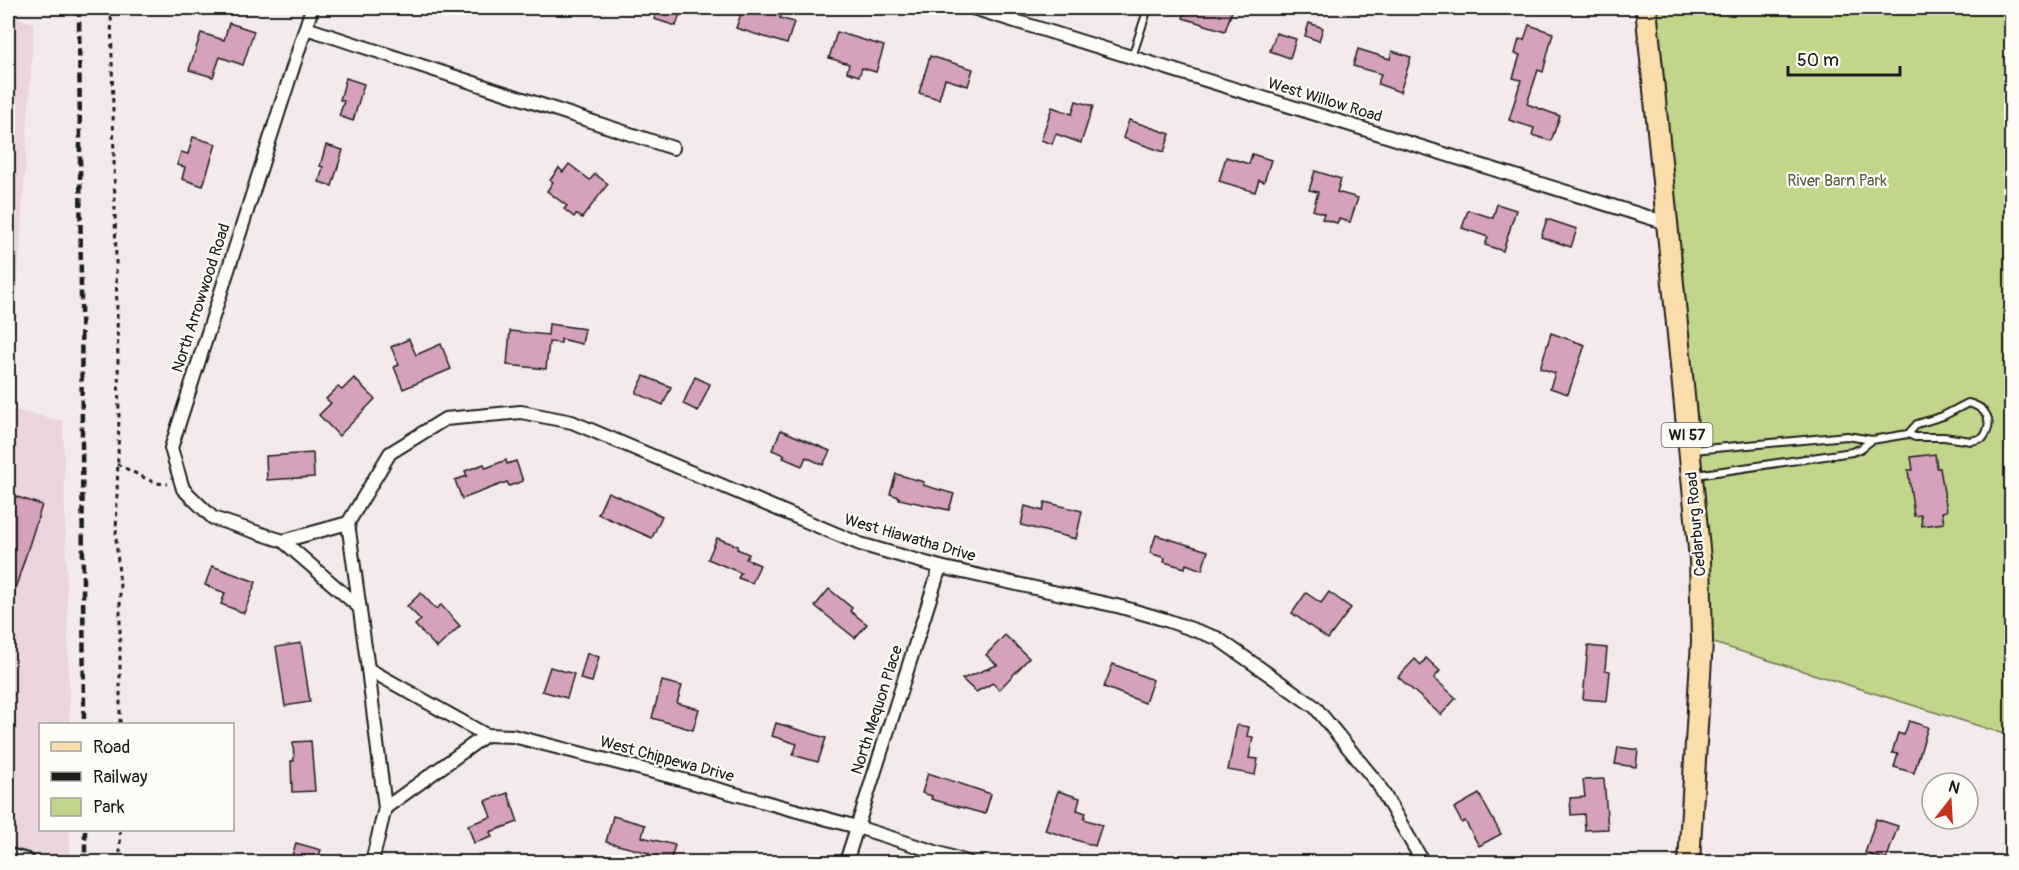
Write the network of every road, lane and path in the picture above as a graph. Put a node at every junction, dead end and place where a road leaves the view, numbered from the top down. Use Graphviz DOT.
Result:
graph roads {
  1 [pos="111,8"];
  2 [pos="312,8"];
  3 [pos="973,8"];
  4 [pos="1148,8"];
  5 [pos="1646,8"];
  6 [pos="306,28"];
  7 [pos="1132,57"];
  8 [pos="673,148"];
  9 [pos="1667,224"];
  10 [pos="1908,434"];
  11 [pos="1872,440"];
  12 [pos="1689,450"];
  13 [pos="117,464"];
  14 [pos="1692,475"];
  15 [pos="155,483"];
  16 [pos="348,523"];
  17 [pos="284,541"];
  18 [pos="940,567"];
  19 [pos="360,608"];
  20 [pos="368,669"];
  21 [pos="120,723"];
  22 [pos="486,735"];
  23 [pos="385,808"];
  24 [pos="857,827"];
  25 [pos="120,831"];
  26 [pos="8,857"];
  27 [pos="26,862"];
  28 [pos="120,862"];
  29 [pos="372,862"];
  30 [pos="846,862"];
  31 [pos="967,862"];
  32 [pos="1423,862"];
  33 [pos="1689,862"];
  1 -- 13 [label="path"];
  2 -- 6 [label="street, North Arrowwood Road"];
  3 -- 7 [label="street, West Willow Road"];
  4 -- 7 [label="lane"];
  5 -- 9 [label="main road, Cedarburg Road / WI 57"];
  6 -- 8 [label="street"];
  6 -- 17 [label="street, North Arrowwood Road"];
  7 -- 9 [label="street, West Willow Road"];
  9 -- 12 [label="main road, Cedarburg Road / WI 57"];
  10 -- 10 [label="lane"];
  10 -- 11 [label="lane"];
  11 -- 12 [label="lane"];
  11 -- 14 [label="lane"];
  12 -- 14 [label="main road, Cedarburg Road / WI 57"];
  13 -- 15 [label="path"];
  13 -- 21 [label="path"];
  14 -- 33 [label="main road, Cedarburg Road / WI 57"];
  16 -- 17 [label="street"];
  16 -- 18 [label="street, West Hiawatha Drive"];
  16 -- 19 [label="street"];
  17 -- 19 [label="street"];
  18 -- 24 [label="street, North Mequon Place"];
  18 -- 32 [label="street, West Hiawatha Drive"];
  19 -- 20 [label="street"];
  20 -- 22 [label="street, West Chippewa Drive"];
  20 -- 23 [label="street"];
  22 -- 23 [label="street"];
  22 -- 24 [label="street, West Chippewa Drive"];
  23 -- 29 [label="street"];
  24 -- 30 [label="street, North Mequon Place"];
  24 -- 31 [label="street, West Chippewa Drive"];
  25 -- 28 [label="path"];
  26 -- 27 [label="street"];
}
